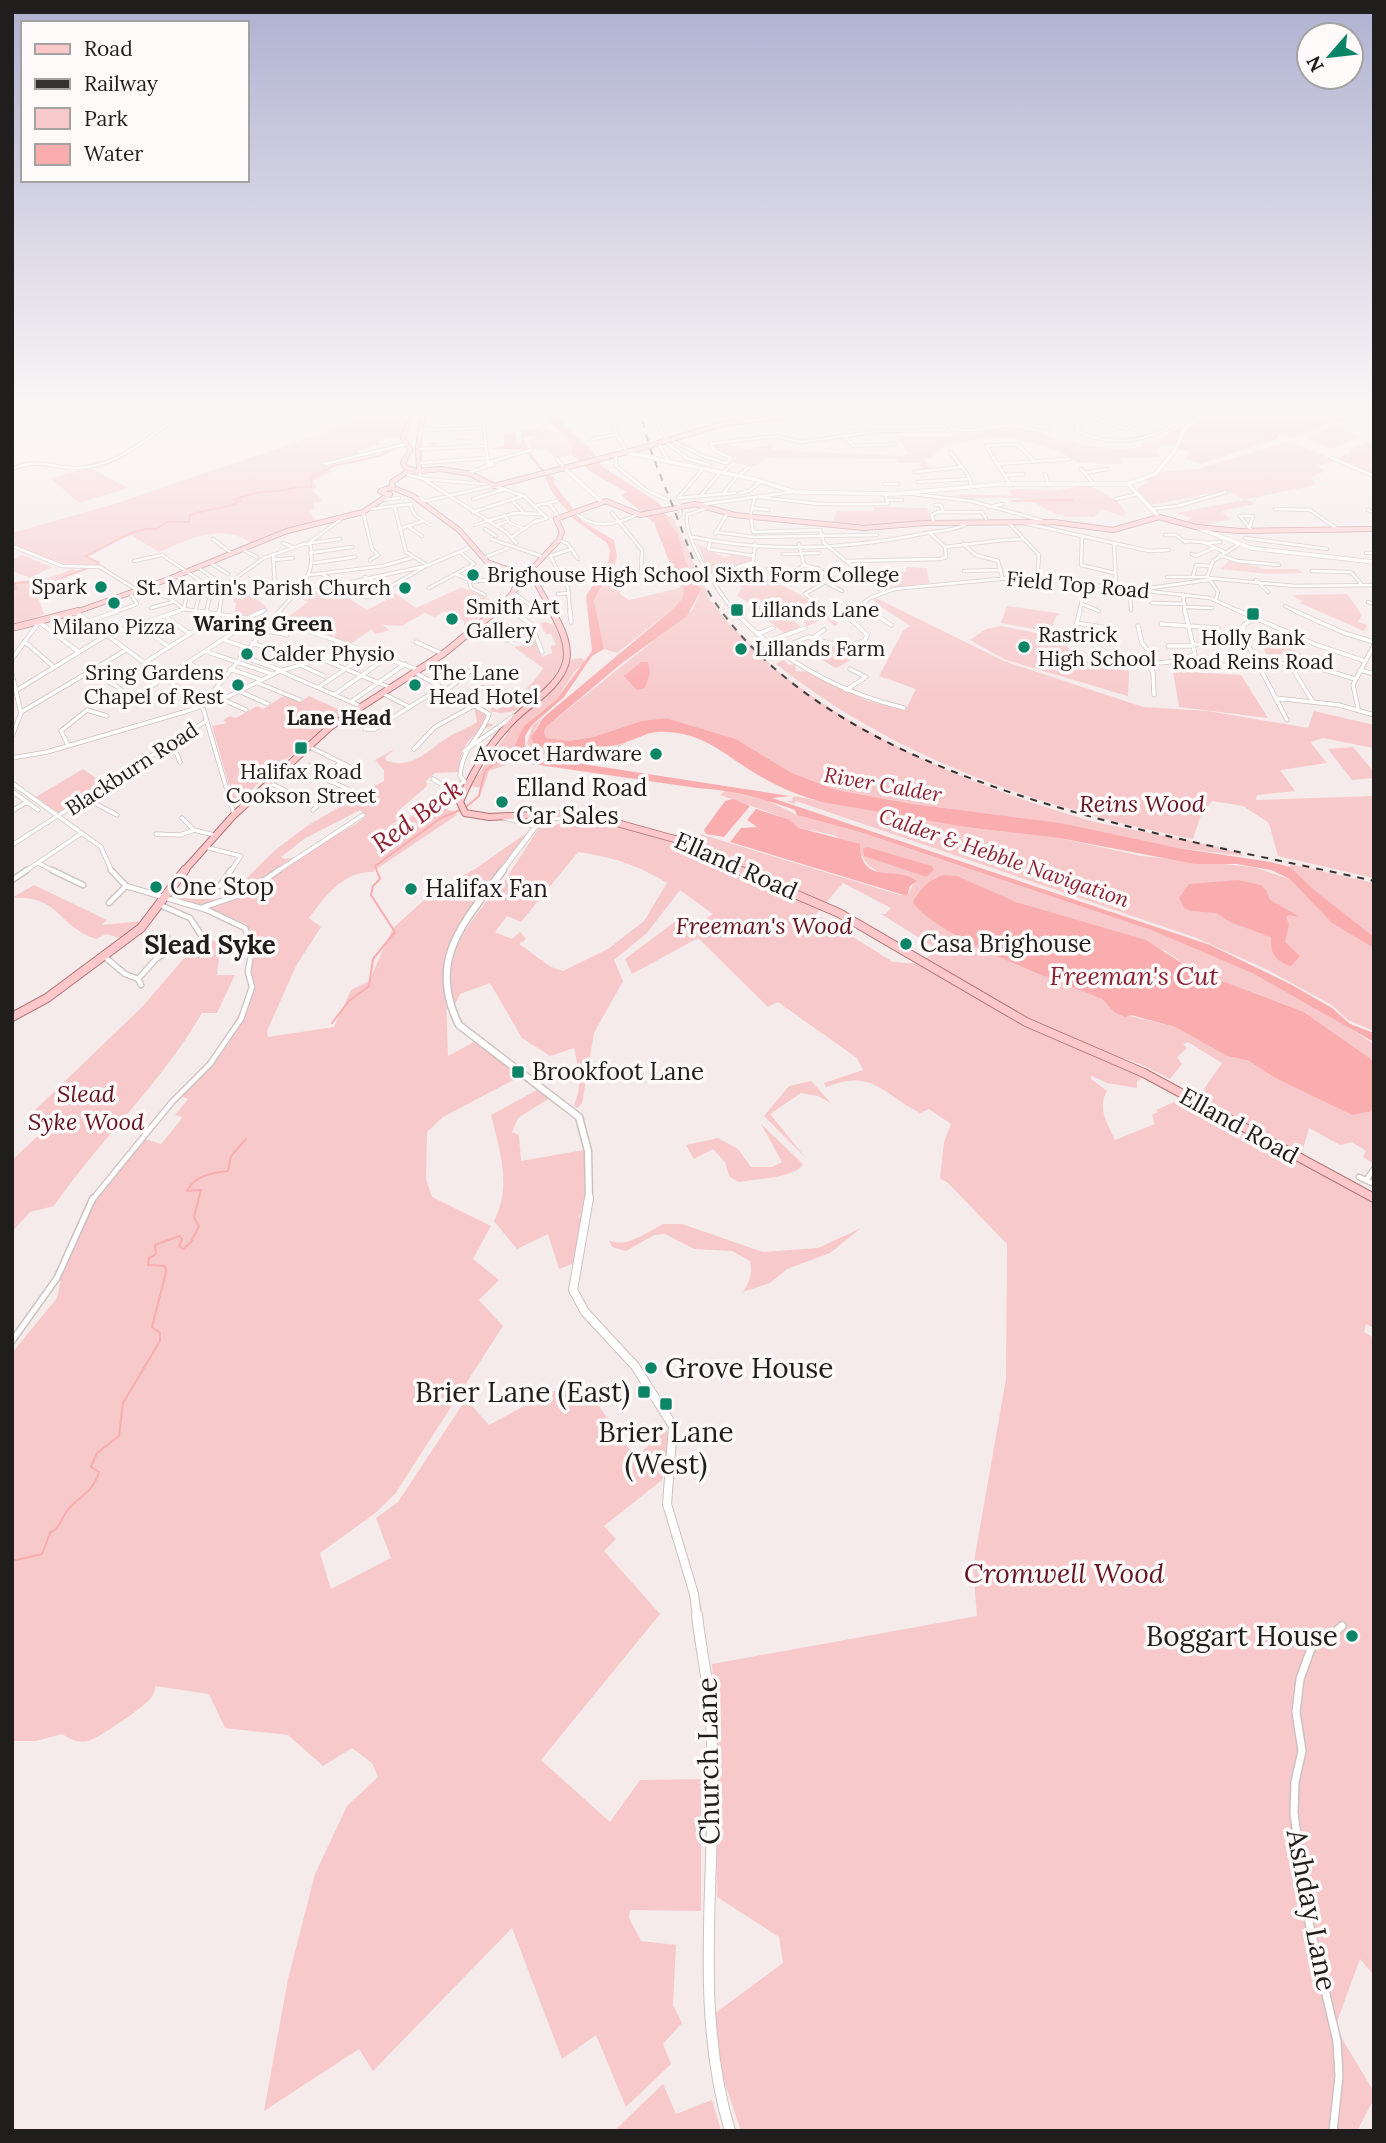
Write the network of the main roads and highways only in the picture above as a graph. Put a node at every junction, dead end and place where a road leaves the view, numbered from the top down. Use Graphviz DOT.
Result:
graph roads {
  1 [pos="372,507"];
  2 [pos="423,507"];
  3 [pos="428,507"];
  4 [pos="589,507"];
  5 [pos="620,507"];
  6 [pos="672,507"];
  7 [pos="703,507"];
  8 [pos="1374,529"];
  9 [pos="526,579"];
  10 [pos="12,628"];
  11 [pos="12,1017"];
  12 [pos="1374,1198"];
  1 -- 10 [label="main road"];
  2 -- 9 [label="main road"];
  3 -- 9 [label="main road"];
  4 -- 9 [label="main road"];
  5 -- 6 [label="main road"];
  7 -- 8 [label="main road"];
  9 -- 11 [label="main road"];
  9 -- 12 [label="main road, Elland Road"];
}
